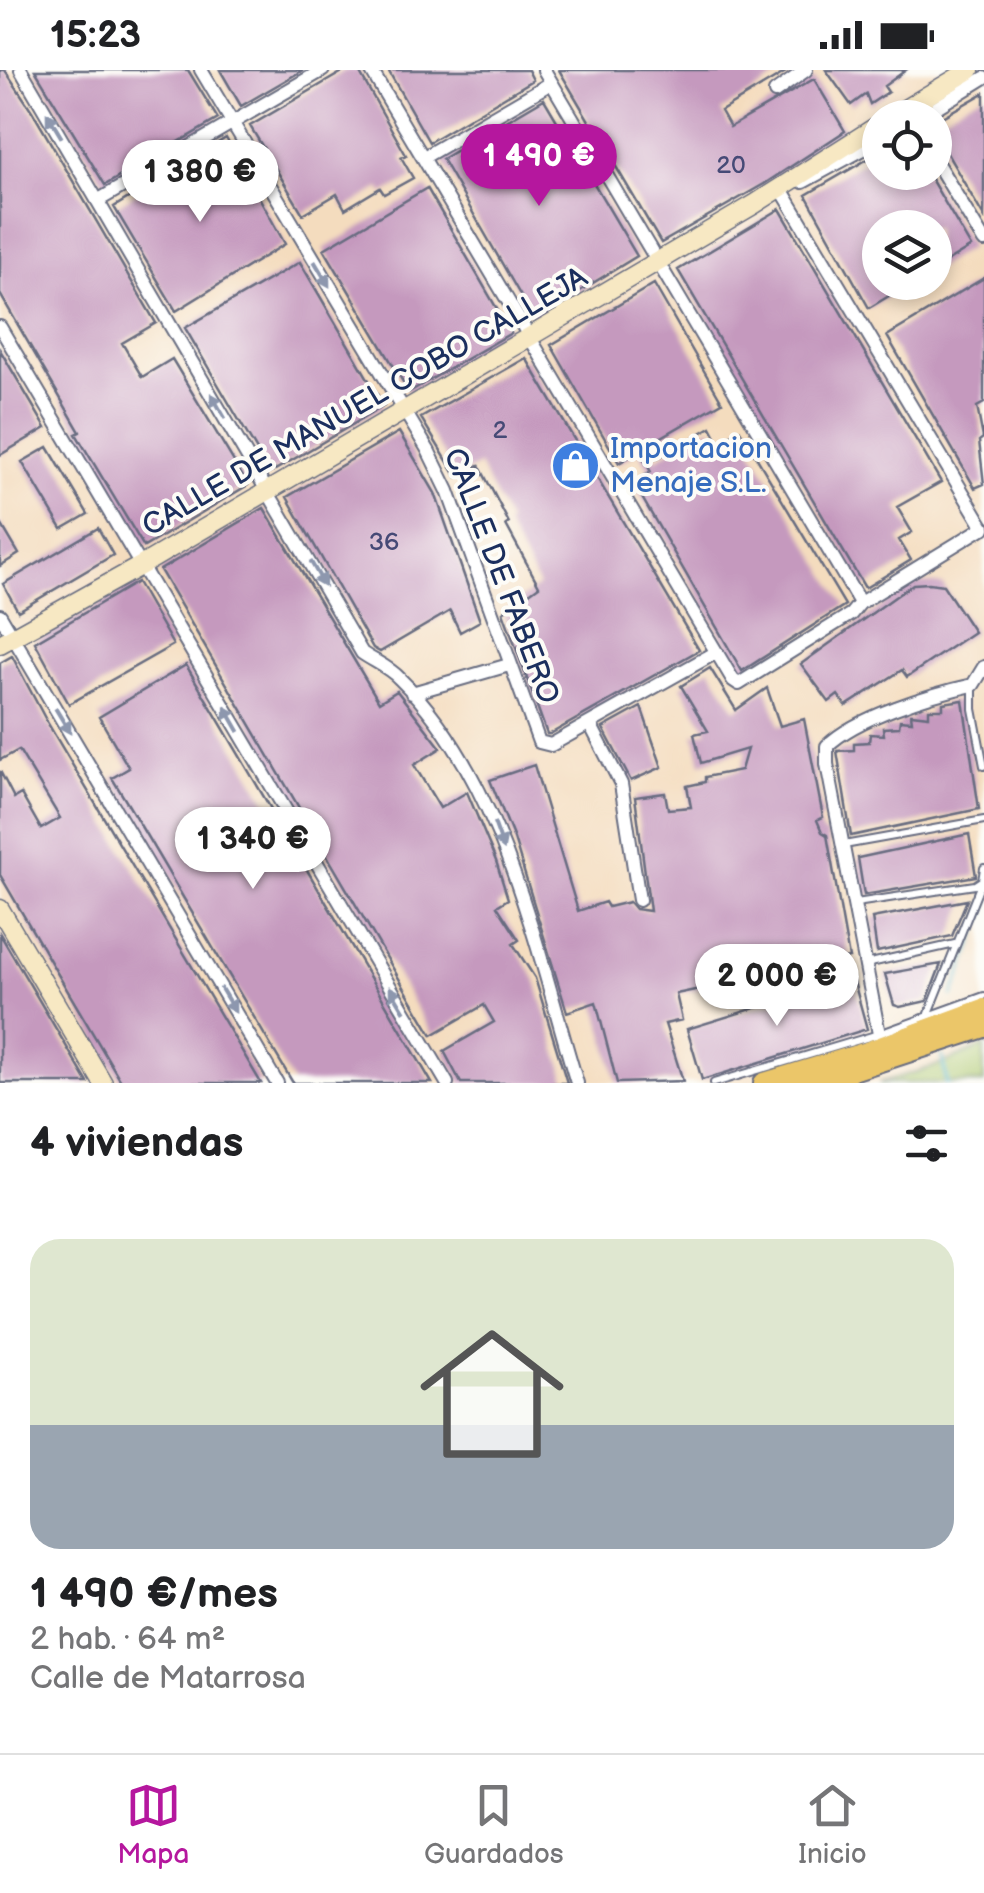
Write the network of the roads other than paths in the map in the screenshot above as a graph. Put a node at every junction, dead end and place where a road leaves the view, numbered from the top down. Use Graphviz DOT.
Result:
graph roads {
  1 [pos="21,70"];
  2 [pos="201,70"];
  3 [pos="324,70"];
  4 [pos="371,70"];
  5 [pos="544,70"];
  6 [pos="806,70"];
  7 [pos="970,70"];
  8 [pos="984,78"];
  9 [pos="552,83"];
  10 [pos="775,92"];
  11 [pos="920,100"];
  12 [pos="948,100"];
  13 [pos="232,122"];
  14 [pos="862,136"];
  15 [pos="862,150"];
  16 [pos="424,157"];
  17 [pos="952,188"];
  18 [pos="783,192"];
  19 [pos="99,200"];
  20 [pos="756,204"];
  21 [pos="984,241"];
  22 [pos="656,262"];
  23 [pos="0,327"];
  24 [pos="531,336"];
  25 [pos="404,411"];
  26 [pos="266,491"];
  27 [pos="984,527"];
  28 [pos="142,564"];
  29 [pos="860,602"];
  30 [pos="0,615"];
  31 [pos="6,640"];
  32 [pos="715,653"];
  33 [pos="509,665"];
  34 [pos="984,667"];
  35 [pos="972,685"];
  36 [pos="412,692"];
  37 [pos="590,724"];
  38 [pos="984,766"];
  39 [pos="984,820"];
  40 [pos="844,846"];
  41 [pos="984,868"];
  42 [pos="982,881"];
  43 [pos="639,900"];
  44 [pos="856,903"];
  45 [pos="0,908"];
  46 [pos="956,944"];
  47 [pos="866,964"];
  48 [pos="984,996"];
  49 [pos="984,1010"];
  50 [pos="928,1017"];
  51 [pos="984,1027"];
  52 [pos="880,1034"];
  53 [pos="102,1083"];
  54 [pos="277,1083"];
  55 [pos="447,1083"];
  56 [pos="577,1083"];
  57 [pos="714,1083"];
  58 [pos="764,1083"];
  59 [pos="813,1083"];
  19 -- 1 [label="street, one-way"];
  2 -- 13 [label="street, CALLE DE FABERO"];
  3 -- 13 [label="street"];
  4 -- 16 [label="street"];
  5 -- 9 [label="street"];
  6 -- 10 [label="street"];
  7 -- 11 [label="street"];
  8 -- 12 [label="street"];
  9 -- 16 [label="street"];
  9 -- 22 [label="street"];
  13 -- 19 [label="street"];
  13 -- 25 [label="street, CALLE DE FABERO, one-way"];
  14 -- 20 [label="street, CALLE DE MANUEL COBO CALLEJA"];
  15 -- 18 [label="street, CALLE DE MANUEL COBO CALLEJA"];
  16 -- 24 [label="street"];
  17 -- 21 [label="street"];
  18 -- 20 [label="street, CALLE DE MANUEL COBO CALLEJA"];
  18 -- 27 [label="street"];
  26 -- 19 [label="street, one-way"];
  20 -- 22 [label="street, CALLE DE MANUEL COBO CALLEJA"];
  22 -- 24 [label="street, CALLE DE MANUEL COBO CALLEJA"];
  22 -- 29 [label="street"];
  23 -- 28 [label="street"];
  24 -- 25 [label="street, CALLE DE MANUEL COBO CALLEJA"];
  24 -- 32 [label="street"];
  25 -- 26 [label="street, CALLE DE MANUEL COBO CALLEJA"];
  25 -- 33 [label="street, CALLE DE FABERO"];
  26 -- 28 [label="street, CALLE DE MANUEL COBO CALLEJA"];
  26 -- 36 [label="street, one-way"];
  27 -- 29 [label="street"];
  28 -- 31 [label="street, CALLE DE MANUEL COBO CALLEJA"];
  55 -- 28 [label="street, one-way"];
  29 -- 32 [label="street"];
  30 -- 31 [label="street"];
  31 -- 54 [label="street, one-way"];
  32 -- 37 [label="street"];
  33 -- 36 [label="street"];
  33 -- 37 [label="street, CALLE DE FABERO"];
  34 -- 35 [label="street"];
  35 -- 38 [label="lane"];
  35 -- 40 [label="street"];
  36 -- 56 [label="street, one-way"];
  37 -- 43 [label="street"];
  39 -- 40 [label="lane"];
  40 -- 44 [label="street"];
  41 -- 42 [label="lane"];
  42 -- 44 [label="lane"];
  42 -- 46 [label="lane"];
  44 -- 47 [label="street"];
  45 -- 53 [label="street"];
  46 -- 47 [label="lane"];
  46 -- 50 [label="lane"];
  47 -- 52 [label="street"];
  48 -- 50 [label="lane"];
  49 -- 58 [label="main road"];
  50 -- 52 [label="lane"];
  51 -- 59 [label="main road"];
  52 -- 57 [label="lane"];
}
